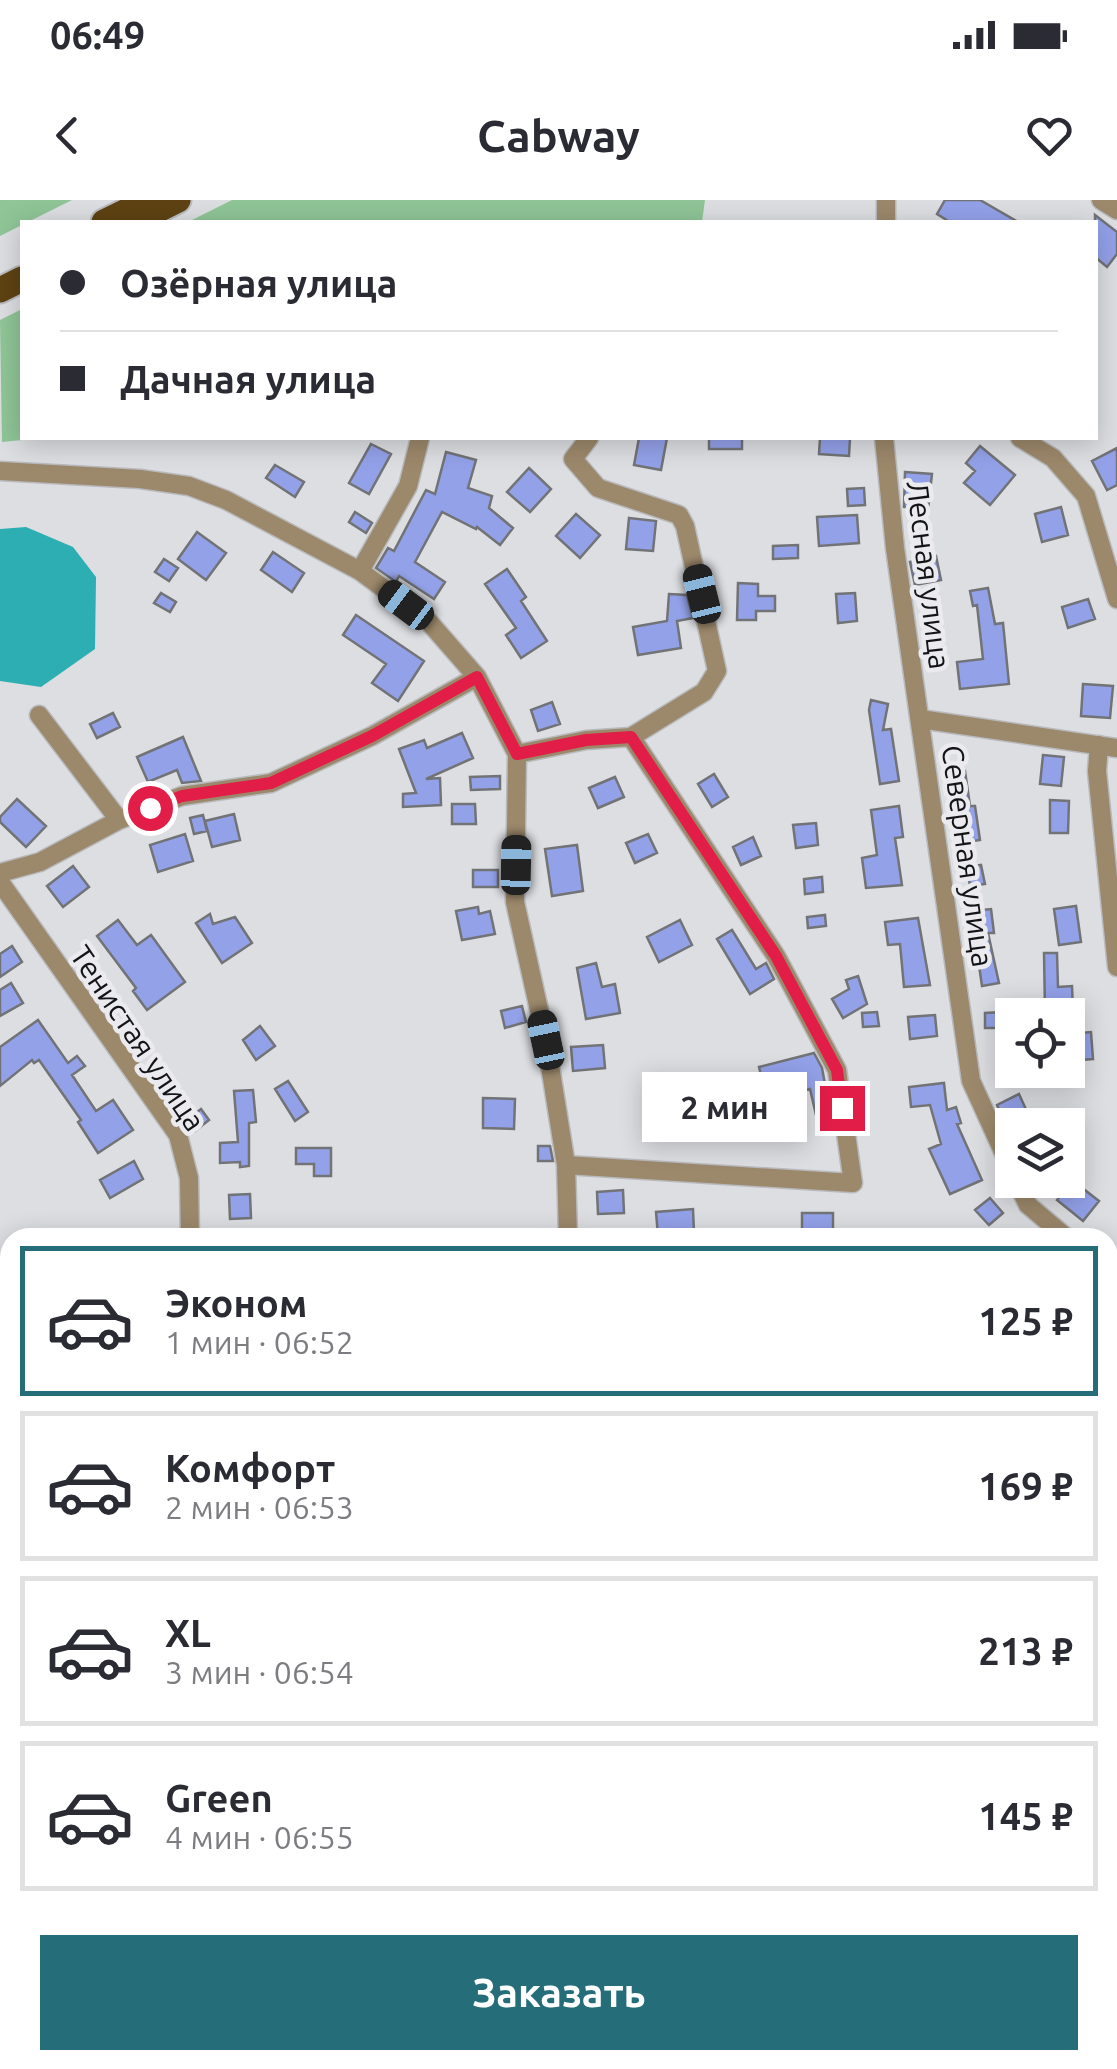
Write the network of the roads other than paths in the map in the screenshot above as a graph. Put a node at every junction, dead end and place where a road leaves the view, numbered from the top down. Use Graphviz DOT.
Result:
graph roads {
  1 [pos="150,200"];
  2 [pos="178,200"];
  3 [pos="1101,200"];
  4 [pos="1117,210"];
  5 [pos="108,220"];
  6 [pos="138,220"];
  7 [pos="420,440"];
  8 [pos="587,440"];
  9 [pos="884,440"];
  10 [pos="1023,440"];
  11 [pos="0,470"];
  12 [pos="360,571"];
  13 [pos="1117,599"];
  14 [pos="477,677"];
  15 [pos="39,715"];
  16 [pos="920,719"];
  17 [pos="631,737"];
  18 [pos="1108,746"];
  19 [pos="517,754"];
  20 [pos="119,820"];
  21 [pos="0,873"];
  22 [pos="0,882"];
  23 [pos="1117,967"];
  24 [pos="995,1134"];
  25 [pos="566,1165"];
  26 [pos="1024,1198"];
  27 [pos="190,1228"];
  28 [pos="568,1228"];
  29 [pos="1055,1228"];
  1 -- 5 [label="main road"];
  2 -- 6 [label="main road"];
  3 -- 4 [label="street"];
  7 -- 12 [label="street"];
  8 -- 17 [label="street"];
  9 -- 16 [label="street, Лесная улица"];
  10 -- 13 [label="street"];
  11 -- 12 [label="street"];
  12 -- 14 [label="street"];
  14 -- 19 [label="street"];
  14 -- 20 [label="street"];
  15 -- 20 [label="street"];
  16 -- 18 [label="street"];
  16 -- 24 [label="street, Северная улица"];
  17 -- 19 [label="street"];
  17 -- 25 [label="street"];
  18 -- 23 [label="street"];
  19 -- 25 [label="street"];
  20 -- 21 [label="street"];
  22 -- 27 [label="street, Тенистая улица"];
  25 -- 28 [label="street"];
  26 -- 29 [label="street"];
}
